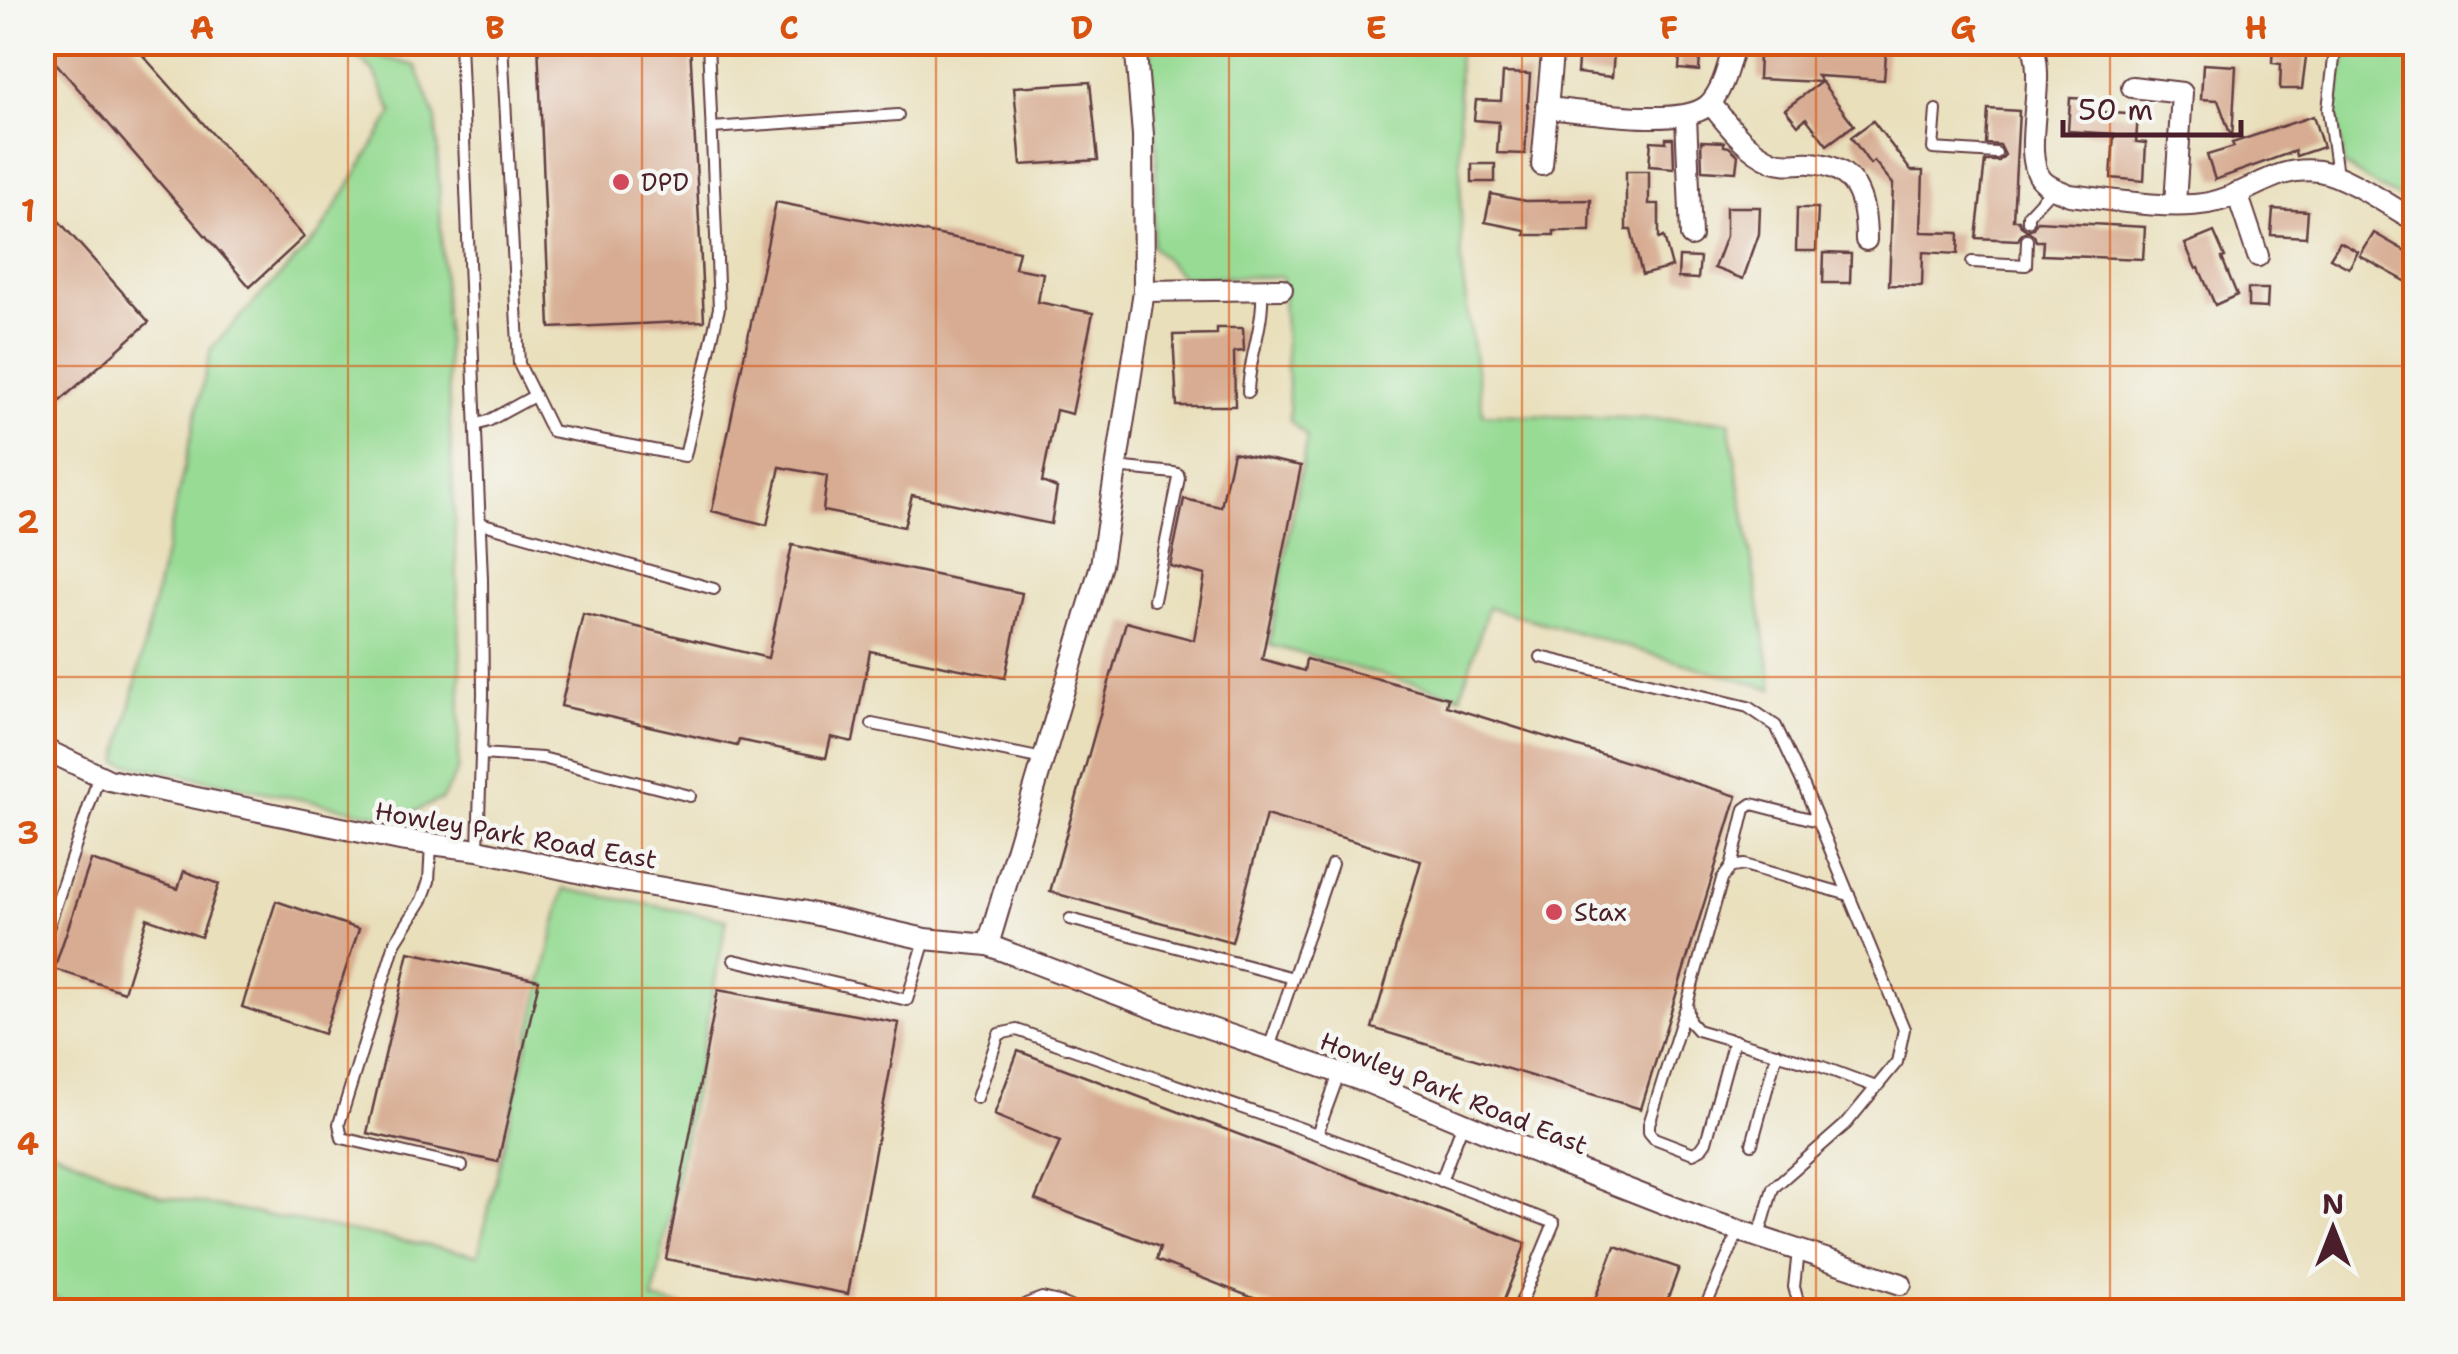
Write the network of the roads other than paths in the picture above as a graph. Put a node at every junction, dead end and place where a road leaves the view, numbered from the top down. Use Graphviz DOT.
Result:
graph roads {
  1 [pos="460,42"];
  2 [pos="502,42"];
  3 [pos="708,42"];
  4 [pos="1136,42"];
  5 [pos="1553,42"];
  6 [pos="1735,42"];
  7 [pos="2031,42"];
  8 [pos="2336,42"];
  9 [pos="2132,87"];
  10 [pos="1710,104"];
  11 [pos="1547,108"];
  12 [pos="1936,110"];
  13 [pos="898,115"];
  14 [pos="1686,116"];
  15 [pos="712,128"];
  16 [pos="1996,153"];
  17 [pos="1542,165"];
  18 [pos="2337,177"];
  19 [pos="2053,188"];
  20 [pos="2237,193"];
  21 [pos="2176,204"];
  22 [pos="2028,221"];
  23 [pos="2416,221"];
  24 [pos="1690,236"];
  25 [pos="1866,240"];
  26 [pos="2027,240"];
  27 [pos="2258,256"];
  28 [pos="1972,262"];
  29 [pos="1272,289"];
  30 [pos="1144,290"];
  31 [pos="1248,392"];
  32 [pos="534,396"];
  33 [pos="476,425"];
  34 [pos="1116,467"];
  35 [pos="480,523"];
  36 [pos="714,588"];
  37 [pos="1154,600"];
  38 [pos="1541,656"];
  39 [pos="872,724"];
  40 [pos="42,748"];
  41 [pos="481,754"];
  42 [pos="1044,759"];
  43 [pos="99,775"];
  44 [pos="690,796"];
  45 [pos="1818,821"];
  46 [pos="431,844"];
  47 [pos="478,850"];
  48 [pos="1332,864"];
  49 [pos="1731,867"];
  50 [pos="1849,895"];
  51 [pos="1070,919"];
  52 [pos="925,939"];
  53 [pos="42,946"];
  54 [pos="988,946"];
  55 [pos="734,960"];
  56 [pos="1292,978"];
  57 [pos="1687,1004"];
  58 [pos="1734,1040"];
  59 [pos="1270,1048"];
  60 [pos="1777,1053"];
  61 [pos="1340,1073"];
  62 [pos="1876,1088"];
  63 [pos="977,1098"];
  64 [pos="1463,1122"];
  65 [pos="1317,1134"];
  66 [pos="1752,1144"];
  67 [pos="462,1166"];
  68 [pos="1442,1181"];
  69 [pos="1749,1234"];
  70 [pos="1798,1250"];
  71 [pos="1902,1284"];
  72 [pos="1023,1312"];
  73 [pos="1082,1312"];
  74 [pos="1517,1312"];
  75 [pos="1703,1312"];
  76 [pos="1801,1312"];
  1 -- 33 [label="lane"];
  2 -- 32 [label="lane"];
  3 -- 15 [label="lane"];
  4 -- 30 [label="street"];
  5 -- 11 [label="street"];
  6 -- 10 [label="street"];
  7 -- 19 [label="street"];
  8 -- 18 [label="lane"];
  9 -- 21 [label="street"];
  10 -- 14 [label="street"];
  10 -- 25 [label="street"];
  11 -- 14 [label="street"];
  11 -- 17 [label="street"];
  12 -- 16 [label="lane"];
  13 -- 15 [label="lane"];
  14 -- 24 [label="street"];
  15 -- 32 [label="lane"];
  18 -- 20 [label="street"];
  18 -- 23 [label="street"];
  19 -- 21 [label="street"];
  19 -- 22 [label="lane"];
  20 -- 21 [label="street"];
  20 -- 27 [label="street"];
  26 -- 28 [label="lane"];
  29 -- 30 [label="street"];
  29 -- 31 [label="lane"];
  30 -- 34 [label="street"];
  32 -- 33 [label="lane"];
  33 -- 35 [label="lane"];
  34 -- 37 [label="lane"];
  34 -- 42 [label="street"];
  35 -- 36 [label="lane"];
  35 -- 41 [label="lane"];
  38 -- 45 [label="lane"];
  39 -- 42 [label="lane"];
  40 -- 43 [label="street, Howley Park Road East"];
  41 -- 44 [label="lane"];
  41 -- 47 [label="lane"];
  42 -- 54 [label="street"];
  43 -- 46 [label="street, Howley Park Road East"];
  43 -- 53 [label="lane"];
  45 -- 49 [label="lane"];
  45 -- 50 [label="lane"];
  46 -- 47 [label="street, Howley Park Road East"];
  46 -- 67 [label="lane"];
  47 -- 52 [label="street, Howley Park Road East"];
  48 -- 56 [label="lane"];
  49 -- 50 [label="lane"];
  49 -- 57 [label="lane"];
  50 -- 62 [label="lane"];
  51 -- 56 [label="lane"];
  52 -- 54 [label="street, Howley Park Road East"];
  52 -- 55 [label="lane"];
  54 -- 59 [label="street, Howley Park Road East"];
  56 -- 59 [label="lane"];
  57 -- 58 [label="lane"];
  57 -- 58 [label="lane"];
  58 -- 60 [label="lane"];
  59 -- 61 [label="street, Howley Park Road East"];
  60 -- 62 [label="lane"];
  60 -- 66 [label="lane"];
  61 -- 64 [label="street, Howley Park Road East"];
  61 -- 65 [label="lane"];
  62 -- 69 [label="lane"];
  63 -- 65 [label="lane"];
  64 -- 68 [label="lane"];
  64 -- 69 [label="street, Howley Park Road East"];
  65 -- 68 [label="lane"];
  68 -- 74 [label="lane"];
  69 -- 70 [label="street, Howley Park Road East"];
  69 -- 75 [label="lane"];
  70 -- 71 [label="street, Howley Park Road East"];
  70 -- 76 [label="lane"];
  72 -- 73 [label="lane"];
}
